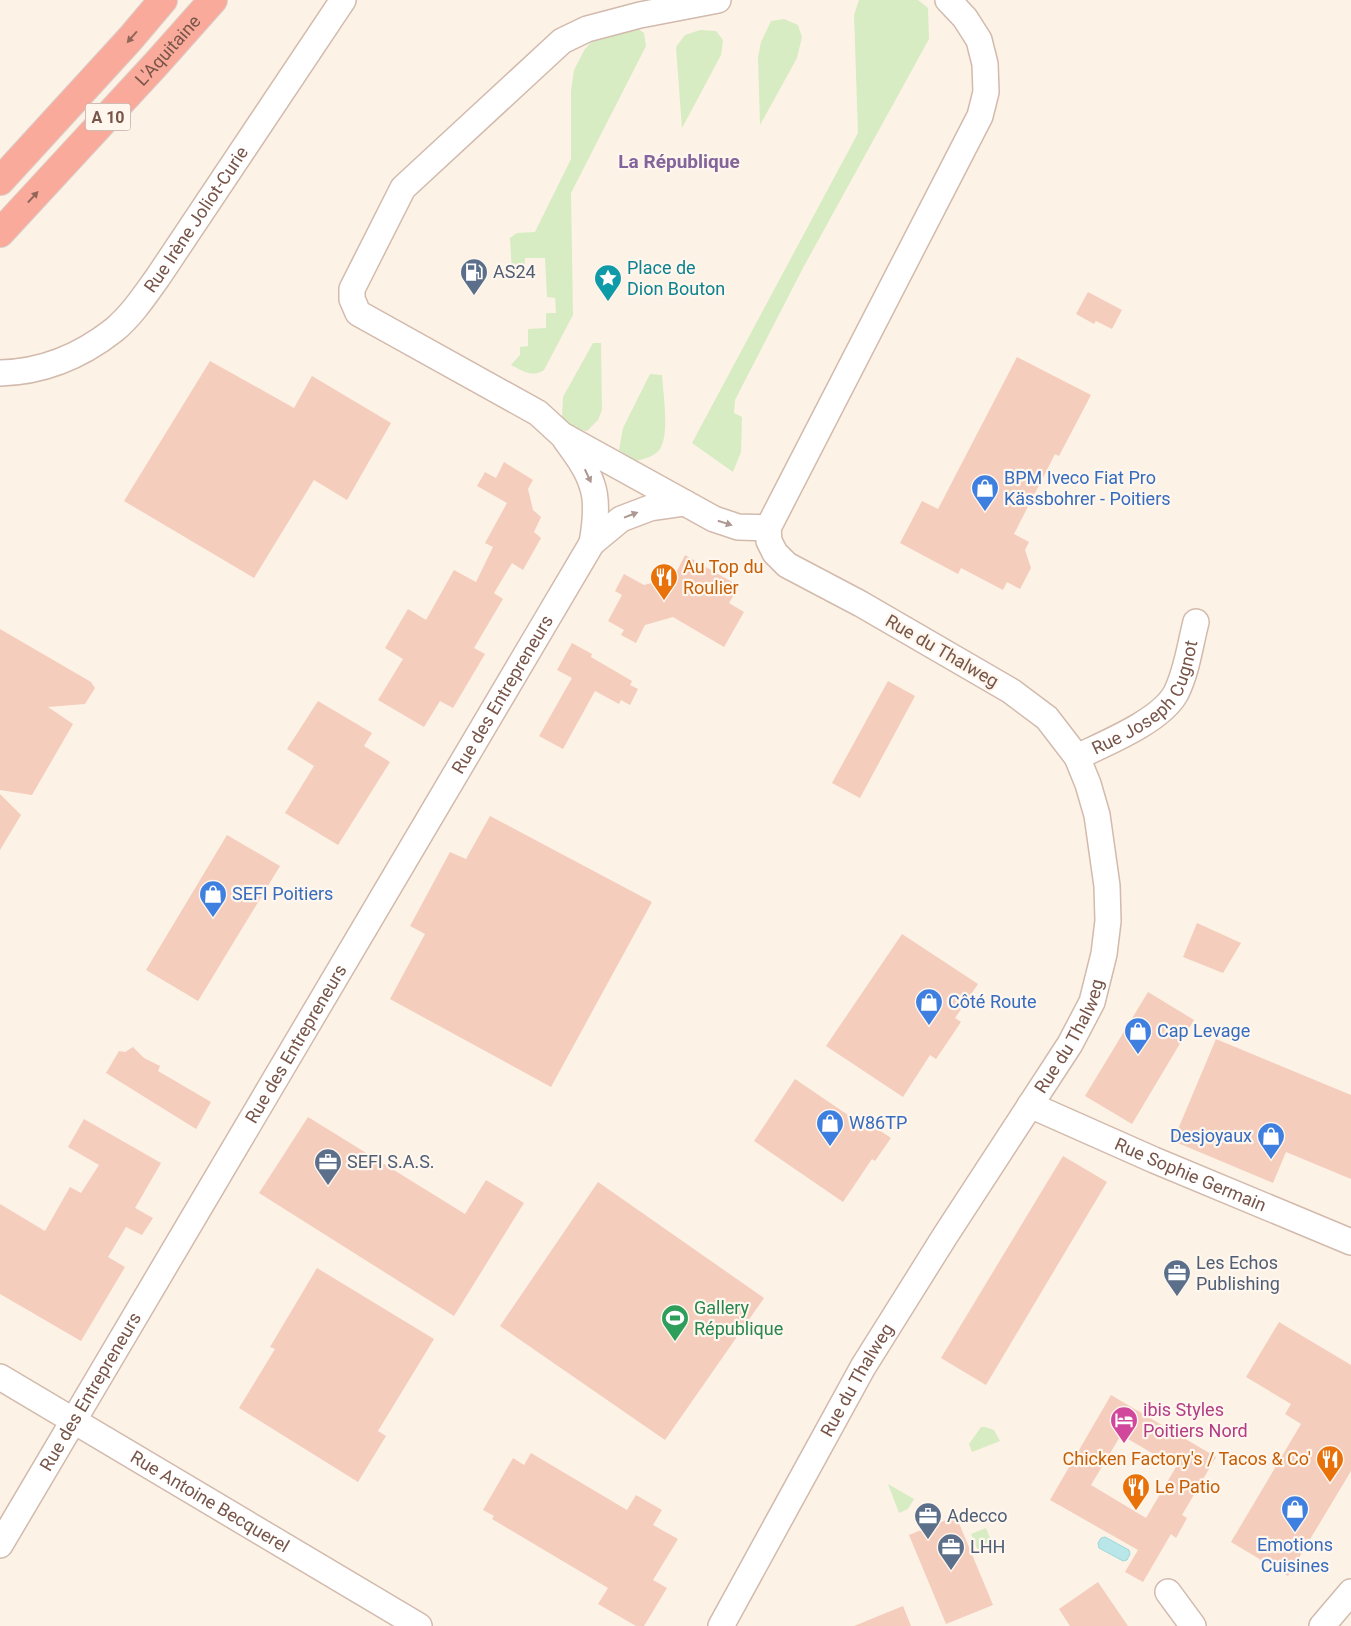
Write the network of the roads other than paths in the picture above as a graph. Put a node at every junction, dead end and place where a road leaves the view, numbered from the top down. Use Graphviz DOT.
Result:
graph roads {
  1 [pos="163,0"];
  2 [pos="213,0"];
  3 [pos="343,0"];
  4 [pos="718,0"];
  5 [pos="948,0"];
  6 [pos="0,181"];
  7 [pos="0,232"];
  8 [pos="0,373"];
  9 [pos="562,435"];
  10 [pos="685,503"];
  11 [pos="768,528"];
  12 [pos="592,543"];
  13 [pos="1196,622"];
  14 [pos="1077,757"];
  15 [pos="1030,1105"];
  16 [pos="1351,1242"];
  17 [pos="0,1377"];
  18 [pos="74,1420"];
  19 [pos="0,1544"];
  20 [pos="1168,1592"];
  21 [pos="1351,1592"];
  22 [pos="419,1626"];
  23 [pos="721,1626"];
  24 [pos="1193,1626"];
  25 [pos="1322,1626"];
  1 -- 6 [label="highway, L'Aquitaine / A 10, one-way"];
  7 -- 2 [label="highway, L'Aquitaine / A 10, one-way"];
  3 -- 8 [label="street, Rue Irène Joliot-Curie"];
  4 -- 9 [label="street"];
  5 -- 11 [label="street"];
  9 -- 10 [label="street"];
  9 -- 12 [label="street, one-way"];
  10 -- 11 [label="street, one-way"];
  12 -- 10 [label="street, one-way"];
  11 -- 14 [label="street, Rue du Thalweg"];
  12 -- 18 [label="street, Rue des Entrepreneurs"];
  13 -- 14 [label="street, Rue Joseph Cugnot"];
  14 -- 15 [label="street, Rue du Thalweg"];
  15 -- 16 [label="street, Rue Sophie Germain"];
  15 -- 23 [label="street, Rue du Thalweg"];
  17 -- 18 [label="street, Rue Antoine Becquerel"];
  18 -- 19 [label="street, Rue des Entrepreneurs"];
  18 -- 22 [label="street, Rue Antoine Becquerel"];
  20 -- 24 [label="street"];
  21 -- 25 [label="street"];
}
